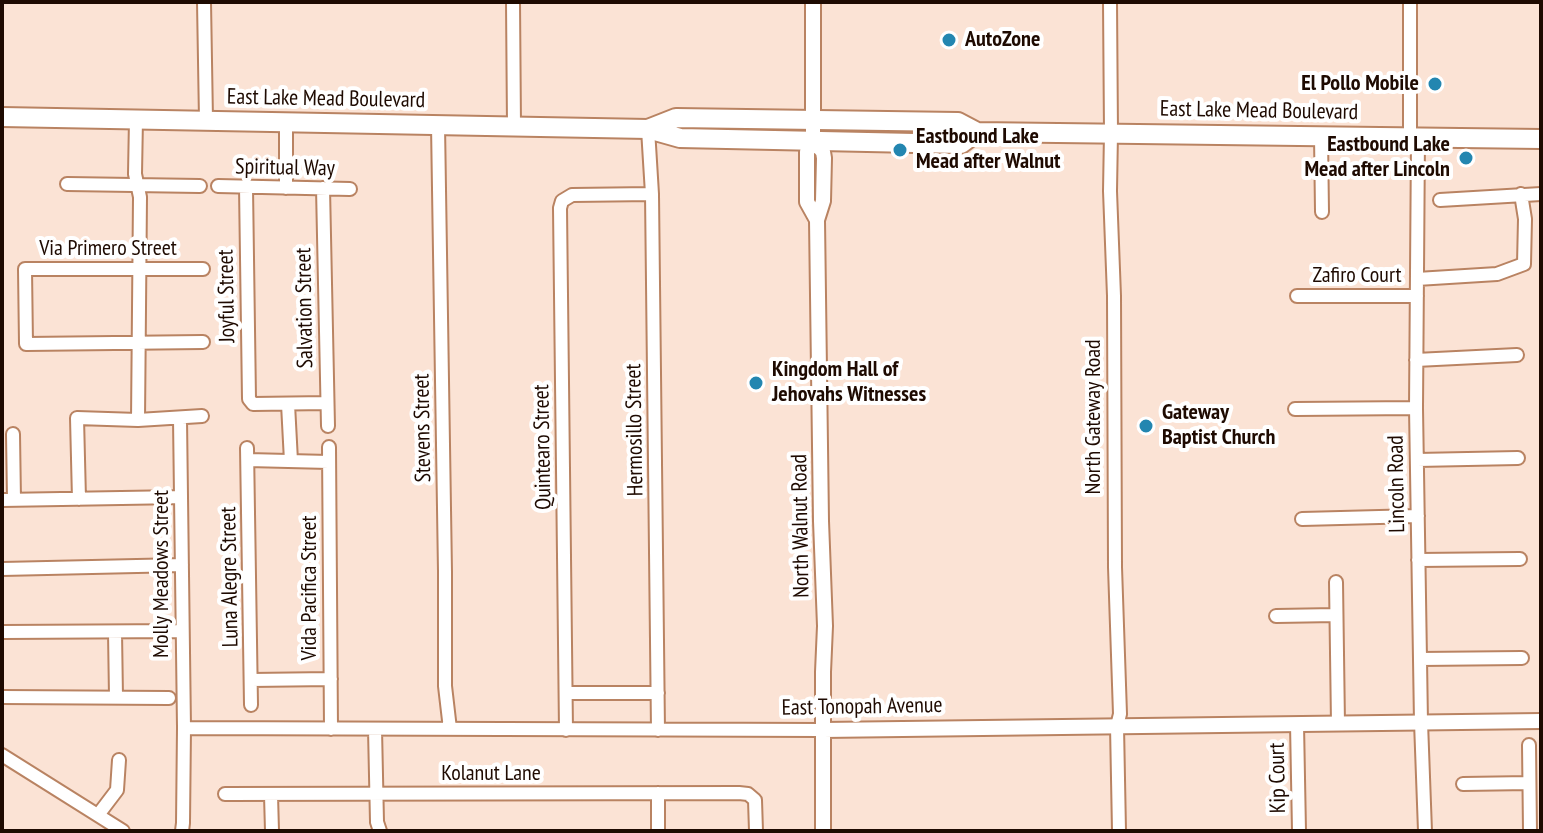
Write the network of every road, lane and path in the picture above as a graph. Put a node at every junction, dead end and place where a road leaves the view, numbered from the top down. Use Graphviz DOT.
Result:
graph roads {
  1 [pos="204,2"];
  2 [pos="513,2"];
  3 [pos="813,2"];
  4 [pos="1110,2"];
  5 [pos="1410,2"];
  6 [pos="2,117"];
  7 [pos="136,119"];
  8 [pos="206,120"];
  9 [pos="813,120"];
  10 [pos="286,122"];
  11 [pos="438,125"];
  12 [pos="514,126"];
  13 [pos="648,129"];
  14 [pos="977,132"];
  15 [pos="1111,133"];
  16 [pos="1321,136"];
  17 [pos="1414,137"];
  18 [pos="1541,139"];
  19 [pos="813,140"];
  20 [pos="67,184"];
  21 [pos="136,185"];
  22 [pos="200,186"];
  23 [pos="218,186"];
  24 [pos="246,187"];
  25 [pos="286,188"];
  26 [pos="323,188"];
  27 [pos="350,189"];
  28 [pos="652,194"];
  29 [pos="1521,194"];
  30 [pos="1541,194"];
  31 [pos="1440,200"];
  32 [pos="1322,212"];
  33 [pos="138,268"];
  34 [pos="203,269"];
  35 [pos="1417,279"];
  36 [pos="1297,296"];
  37 [pos="1417,296"];
  38 [pos="203,342"];
  39 [pos="139,343"];
  40 [pos="1517,355"];
  41 [pos="1416,360"];
  42 [pos="327,403"];
  43 [pos="288,404"];
  44 [pos="1416,408"];
  45 [pos="1295,409"];
  46 [pos="202,416"];
  47 [pos="180,419"];
  48 [pos="138,420"];
  49 [pos="328,426"];
  50 [pos="13,434"];
  51 [pos="329,447"];
  52 [pos="1518,458"];
  53 [pos="1417,460"];
  54 [pos="291,461"];
  55 [pos="329,462"];
  56 [pos="181,497"];
  57 [pos="79,499"];
  58 [pos="8,500"];
  59 [pos="1418,516"];
  60 [pos="1302,519"];
  61 [pos="1520,559"];
  62 [pos="1418,560"];
  63 [pos="182,565"];
  64 [pos="2,569"];
  65 [pos="1336,582"];
  66 [pos="1336,615"];
  67 [pos="1276,616"];
  68 [pos="182,631"];
  69 [pos="2,632"];
  70 [pos="115,632"];
  71 [pos="1522,658"];
  72 [pos="1420,659"];
  73 [pos="331,679"];
  74 [pos="251,680"];
  75 [pos="566,693"];
  76 [pos="658,693"];
  77 [pos="2,697"];
  78 [pos="116,697"];
  79 [pos="169,698"];
  80 [pos="251,705"];
  81 [pos="1541,721"];
  82 [pos="1421,722"];
  83 [pos="1297,724"];
  84 [pos="1338,724"];
  85 [pos="1117,726"];
  86 [pos="184,728"];
  87 [pos="331,729"];
  88 [pos="375,729"];
  89 [pos="450,729"];
  90 [pos="566,730"];
  91 [pos="658,730"];
  92 [pos="823,730"];
  93 [pos="1529,745"];
  94 [pos="2,755"];
  95 [pos="119,760"];
  96 [pos="1529,783"];
  97 [pos="1463,784"];
  98 [pos="658,793"];
  99 [pos="225,794"];
  100 [pos="375,794"];
  101 [pos="271,795"];
  102 [pos="98,815"];
  103 [pos="123,831"];
  104 [pos="182,831"];
  105 [pos="272,831"];
  106 [pos="380,831"];
  107 [pos="658,831"];
  108 [pos="756,831"];
  109 [pos="823,831"];
  110 [pos="1119,831"];
  111 [pos="1299,831"];
  112 [pos="1425,831"];
  113 [pos="1530,831"];
  1 -- 8 [label="street"];
  2 -- 12 [label="street"];
  3 -- 9 [label="street, North Walnut Road"];
  4 -- 15 [label="street, North Gateway Road"];
  5 -- 17 [label="street, Lincoln Road"];
  6 -- 7 [label="main road, East Lake Mead Boulevard"];
  7 -- 8 [label="main road, East Lake Mead Boulevard"];
  7 -- 21 [label="street"];
  8 -- 10 [label="main road, East Lake Mead Boulevard"];
  9 -- 13 [label="main road, East Lake Mead Boulevard"];
  9 -- 14 [label="main road, East Lake Mead Boulevard"];
  9 -- 19 [label="street, North Walnut Road"];
  10 -- 11 [label="main road, East Lake Mead Boulevard"];
  10 -- 25 [label="street"];
  11 -- 12 [label="main road, East Lake Mead Boulevard"];
  11 -- 89 [label="street, Stevens Street"];
  12 -- 13 [label="main road, East Lake Mead Boulevard"];
  13 -- 19 [label="main road, East Lake Mead Boulevard"];
  13 -- 28 [label="street, Hermosillo Street"];
  14 -- 15 [label="main road, East Lake Mead Boulevard"];
  14 -- 19 [label="main road, East Lake Mead Boulevard"];
  15 -- 16 [label="main road, East Lake Mead Boulevard"];
  15 -- 85 [label="street, North Gateway Road"];
  16 -- 17 [label="main road, East Lake Mead Boulevard"];
  16 -- 32 [label="street"];
  17 -- 18 [label="main road, East Lake Mead Boulevard"];
  17 -- 35 [label="street, Lincoln Road"];
  19 -- 92 [label="street, North Walnut Road"];
  20 -- 21 [label="street"];
  21 -- 22 [label="street"];
  21 -- 33 [label="street"];
  23 -- 24 [label="street, Spiritual Way"];
  24 -- 25 [label="street, Spiritual Way"];
  24 -- 43 [label="street, Joyful Street"];
  25 -- 26 [label="street, Spiritual Way"];
  26 -- 27 [label="street, Spiritual Way"];
  26 -- 42 [label="street, Salvation Street"];
  28 -- 75 [label="street, Quintearo Street"];
  28 -- 76 [label="street, Hermosillo Street"];
  29 -- 30 [label="street"];
  29 -- 31 [label="street"];
  29 -- 35 [label="street"];
  33 -- 34 [label="street, Via Primero Street"];
  33 -- 39 [label="street"];
  33 -- 39 [label="street, Via Primero Street"];
  35 -- 37 [label="street, Lincoln Road"];
  36 -- 37 [label="street, Zafiro Court"];
  37 -- 41 [label="street, Lincoln Road"];
  38 -- 39 [label="street, Via Primero Street"];
  39 -- 48 [label="street"];
  40 -- 41 [label="street"];
  41 -- 44 [label="street, Lincoln Road"];
  42 -- 43 [label="street"];
  42 -- 49 [label="street, Salvation Street"];
  43 -- 54 [label="street"];
  44 -- 45 [label="street"];
  44 -- 53 [label="street, Lincoln Road"];
  46 -- 47 [label="street"];
  47 -- 48 [label="street"];
  47 -- 56 [label="street, Molly Meadows Street"];
  48 -- 57 [label="street"];
  50 -- 58 [label="street"];
  51 -- 55 [label="street, Vida Pacifica Street"];
  52 -- 53 [label="street"];
  53 -- 59 [label="street, Lincoln Road"];
  54 -- 55 [label="street"];
  54 -- 74 [label="street, Luna Alegre Street"];
  55 -- 73 [label="street, Vida Pacifica Street"];
  56 -- 57 [label="street"];
  56 -- 63 [label="street, Molly Meadows Street"];
  57 -- 58 [label="street"];
  59 -- 60 [label="street"];
  59 -- 62 [label="street, Lincoln Road"];
  61 -- 62 [label="street"];
  62 -- 72 [label="street, Lincoln Road"];
  63 -- 64 [label="street"];
  63 -- 68 [label="street, Molly Meadows Street"];
  65 -- 66 [label="street"];
  66 -- 67 [label="street"];
  66 -- 84 [label="street"];
  68 -- 70 [label="street"];
  68 -- 86 [label="street, Molly Meadows Street"];
  69 -- 70 [label="street"];
  70 -- 78 [label="street"];
  71 -- 72 [label="street"];
  72 -- 82 [label="street, Lincoln Road"];
  73 -- 74 [label="street"];
  73 -- 87 [label="street, Vida Pacifica Street"];
  74 -- 80 [label="street, Luna Alegre Street"];
  75 -- 76 [label="street"];
  75 -- 90 [label="street, Quintearo Street"];
  76 -- 91 [label="street, Hermosillo Street"];
  77 -- 78 [label="street"];
  78 -- 79 [label="street"];
  81 -- 82 [label="street, East Tonopah Avenue"];
  82 -- 84 [label="street, East Tonopah Avenue"];
  82 -- 112 [label="street, Lincoln Road"];
  83 -- 84 [label="street, East Tonopah Avenue"];
  83 -- 85 [label="street, East Tonopah Avenue"];
  83 -- 111 [label="street, Kip Court"];
  85 -- 92 [label="street, East Tonopah Avenue"];
  85 -- 110 [label="street, North Gateway Road"];
  86 -- 87 [label="street, East Tonopah Avenue"];
  86 -- 104 [label="street, Molly Meadows Street"];
  87 -- 88 [label="street, East Tonopah Avenue"];
  88 -- 89 [label="street, East Tonopah Avenue"];
  88 -- 100 [label="street"];
  89 -- 90 [label="street, East Tonopah Avenue"];
  90 -- 91 [label="street, East Tonopah Avenue"];
  91 -- 92 [label="street, East Tonopah Avenue"];
  92 -- 109 [label="street, North Walnut Road"];
  93 -- 96 [label="street"];
  94 -- 102 [label="street"];
  95 -- 102 [label="street"];
  96 -- 97 [label="street"];
  96 -- 113 [label="street"];
  98 -- 100 [label="street, Kolanut Lane"];
  98 -- 107 [label="street"];
  98 -- 108 [label="street, Kolanut Lane"];
  99 -- 101 [label="street, Kolanut Lane"];
  100 -- 101 [label="street, Kolanut Lane"];
  100 -- 106 [label="street"];
  101 -- 105 [label="street"];
  102 -- 103 [label="street"];
}
